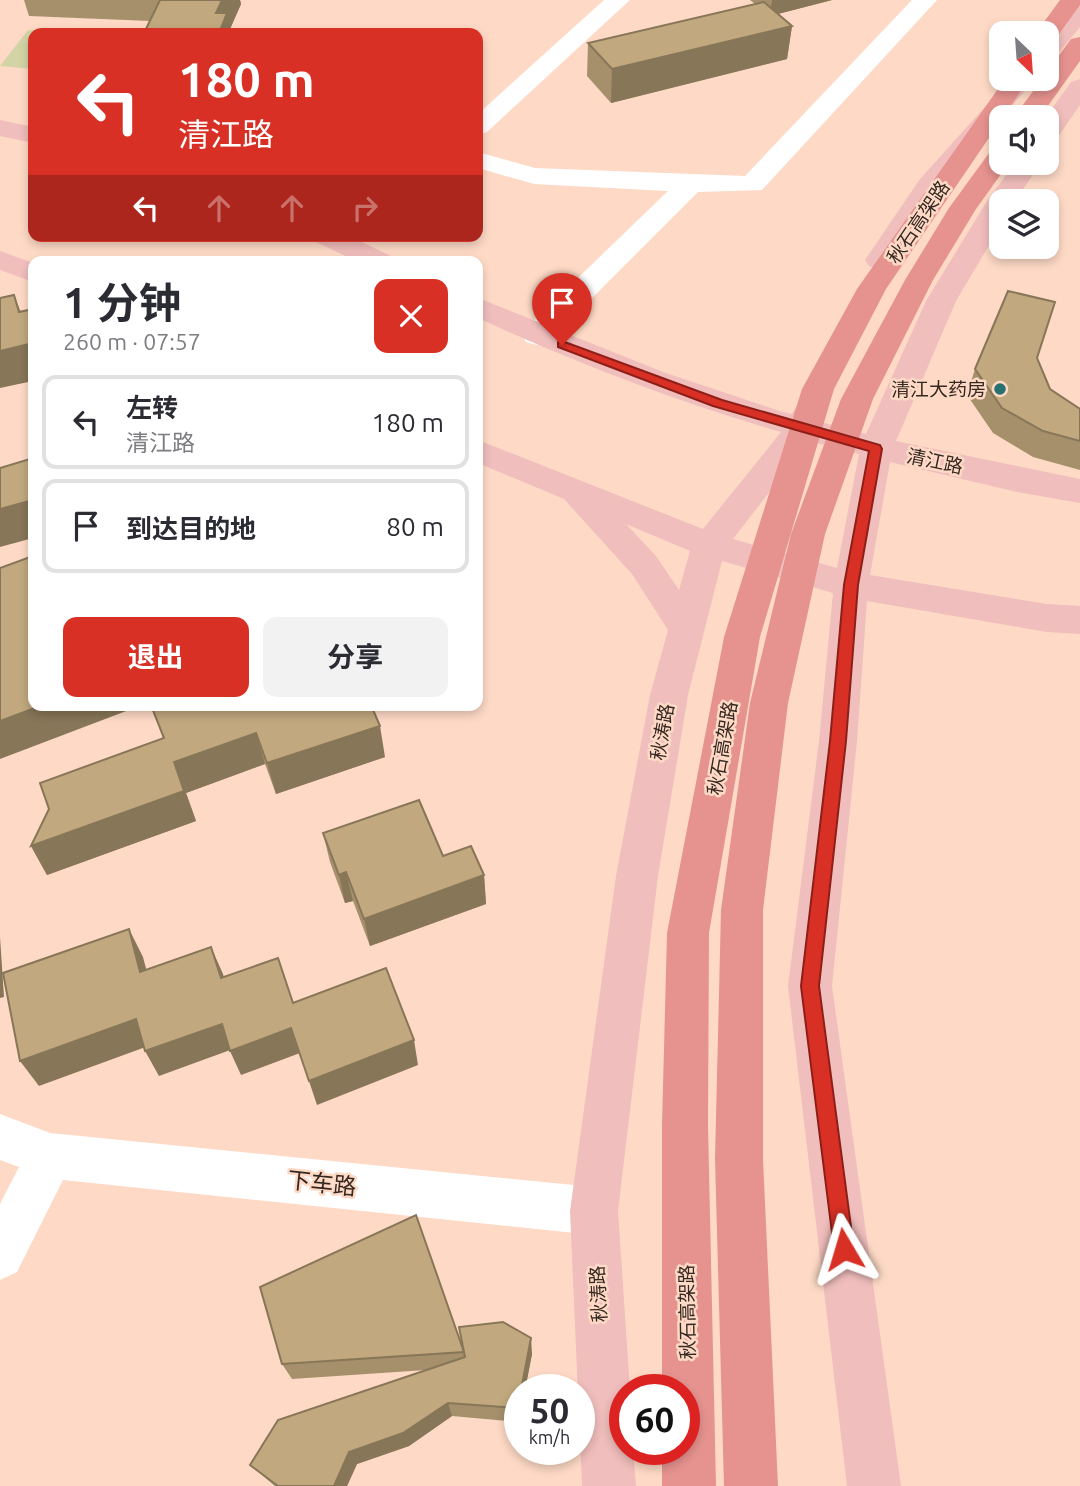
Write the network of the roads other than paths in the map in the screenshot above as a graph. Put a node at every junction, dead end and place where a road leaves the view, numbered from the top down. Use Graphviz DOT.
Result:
graph roads {
  1 [pos="618,0"];
  2 [pos="925,0"];
  3 [pos="1059,0"];
  4 [pos="1072,0"];
  5 [pos="1080,12"];
  6 [pos="1044,21"];
  7 [pos="1057,21"];
  8 [pos="1059,37"];
  9 [pos="1080,44"];
  10 [pos="1080,87"];
  11 [pos="1012,91"];
  12 [pos="1013,96"];
  13 [pos="1059,117"];
  14 [pos="483,122"];
  15 [pos="0,128"];
  16 [pos="28,134"];
  17 [pos="483,161"];
  18 [pos="989,172"];
  19 [pos="691,184"];
  20 [pos="989,221"];
  21 [pos="339,242"];
  22 [pos="368,256"];
  23 [pos="0,260"];
  24 [pos="28,271"];
  25 [pos="483,309"];
  26 [pos="537,335"];
  27 [pos="803,426"];
  28 [pos="876,449"];
  29 [pos="483,453"];
  30 [pos="571,489"];
  31 [pos="1080,491"];
  32 [pos="709,545"];
  33 [pos="851,585"];
  34 [pos="1080,621"];
  35 [pos="687,628"];
  36 [pos="0,1138"];
  37 [pos="50,1156"];
  38 [pos="594,1211"];
  39 [pos="0,1255"];
  40 [pos="609,1486"];
  41 [pos="689,1486"];
  42 [pos="751,1486"];
  43 [pos="874,1486"];
  1 -- 14 [label="street"];
  2 -- 19 [label="street"];
  3 -- 6 [label="highway"];
  4 -- 7 [label="highway"];
  5 -- 8 [label="main road"];
  9 -- 12 [label="highway, 秋石高架路"];
  10 -- 13 [label="main road"];
  11 -- 27 [label="main road, 秋涛路"];
  12 -- 41 [label="highway, 秋石高架路"];
  15 -- 16 [label="main road"];
  17 -- 19 [label="street"];
  18 -- 42 [label="highway, 秋石高架路"];
  19 -- 26 [label="street"];
  20 -- 28 [label="main road"];
  21 -- 22 [label="main road"];
  23 -- 24 [label="main road"];
  25 -- 26 [label="main road, 清江路"];
  26 -- 27 [label="main road, 清江路"];
  27 -- 28 [label="main road, 清江路"];
  27 -- 32 [label="main road, 秋涛路"];
  28 -- 31 [label="main road, 清江路"];
  28 -- 33 [label="main road"];
  29 -- 30 [label="main road"];
  30 -- 32 [label="main road"];
  30 -- 35 [label="main road"];
  32 -- 33 [label="main road"];
  32 -- 35 [label="main road, 秋涛路"];
  33 -- 34 [label="main road"];
  33 -- 43 [label="main road"];
  35 -- 38 [label="main road, 秋涛路"];
  36 -- 37 [label="street, 下车路"];
  37 -- 38 [label="street, 下车路"];
  37 -- 39 [label="street"];
  38 -- 40 [label="main road, 秋涛路"];
}
